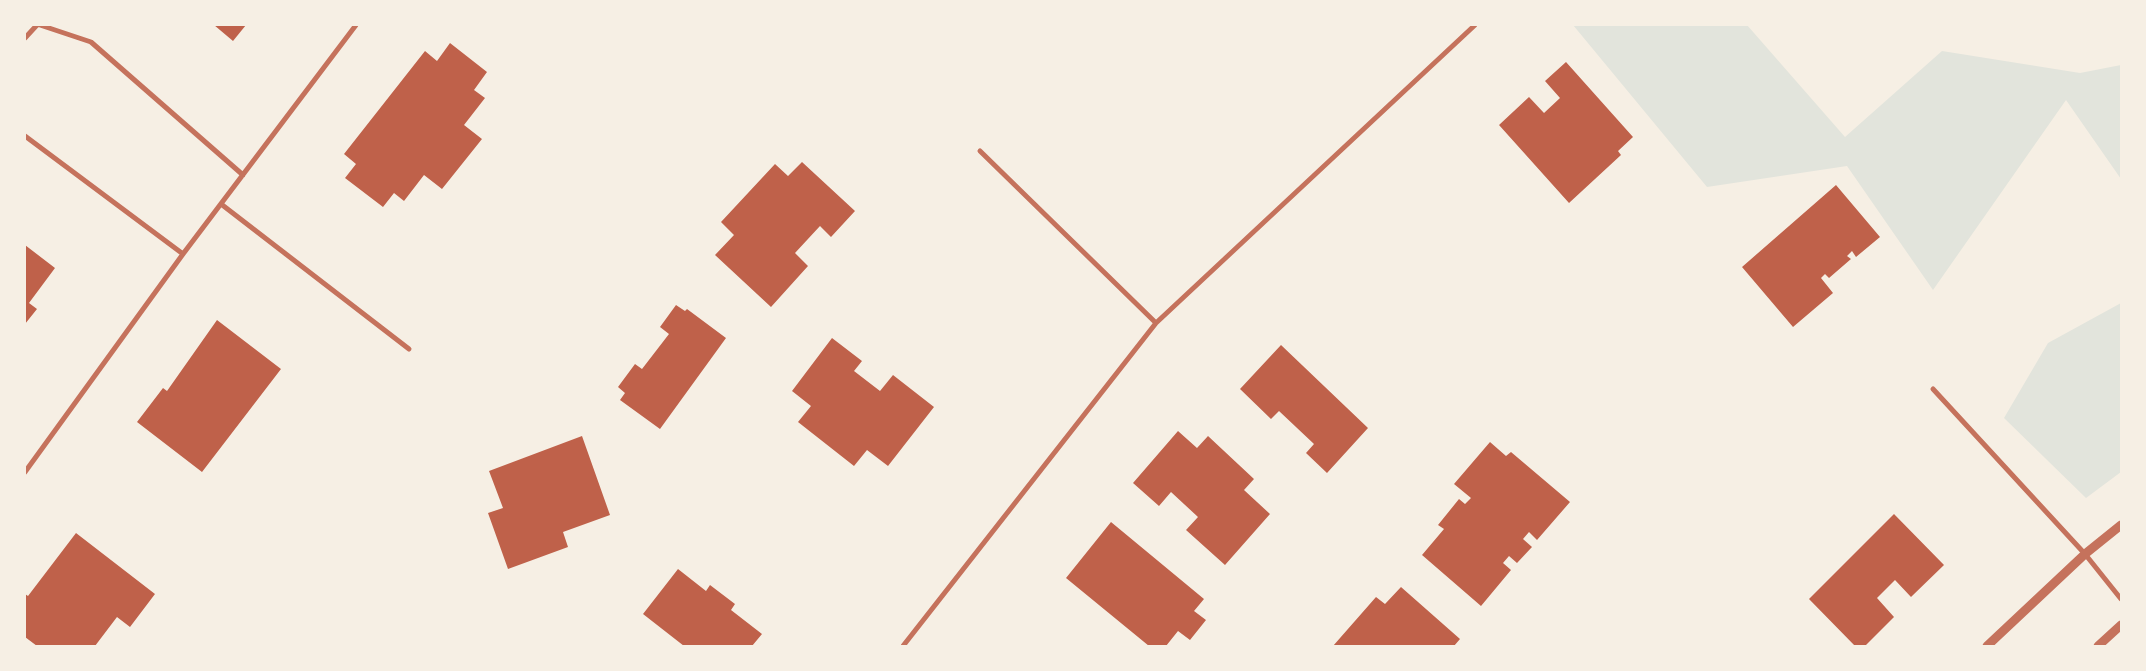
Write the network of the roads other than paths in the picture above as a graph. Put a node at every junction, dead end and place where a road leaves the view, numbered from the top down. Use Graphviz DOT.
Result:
graph roads {
  1 [pos="38,25"];
  2 [pos="356,25"];
  3 [pos="1475,25"];
  4 [pos="25,38"];
  5 [pos="25,136"];
  6 [pos="980,151"];
  7 [pos="243,175"];
  8 [pos="221,204"];
  9 [pos="183,254"];
  10 [pos="1156,324"];
  11 [pos="409,349"];
  12 [pos="1933,389"];
  13 [pos="25,472"];
  14 [pos="2121,525"];
  15 [pos="2085,554"];
  16 [pos="2121,599"];
  17 [pos="2121,625"];
  18 [pos="903,646"];
  19 [pos="1987,646"];
  20 [pos="2098,646"];
  1 -- 4 [label="street"];
  1 -- 7 [label="street"];
  2 -- 7 [label="street"];
  3 -- 10 [label="street"];
  5 -- 9 [label="street"];
  6 -- 10 [label="street"];
  7 -- 8 [label="street"];
  8 -- 9 [label="street"];
  8 -- 11 [label="street"];
  9 -- 13 [label="street"];
  10 -- 18 [label="street"];
  12 -- 15 [label="street"];
  14 -- 15 [label="street"];
  15 -- 16 [label="street"];
  15 -- 19 [label="street"];
  17 -- 20 [label="street"];
}
